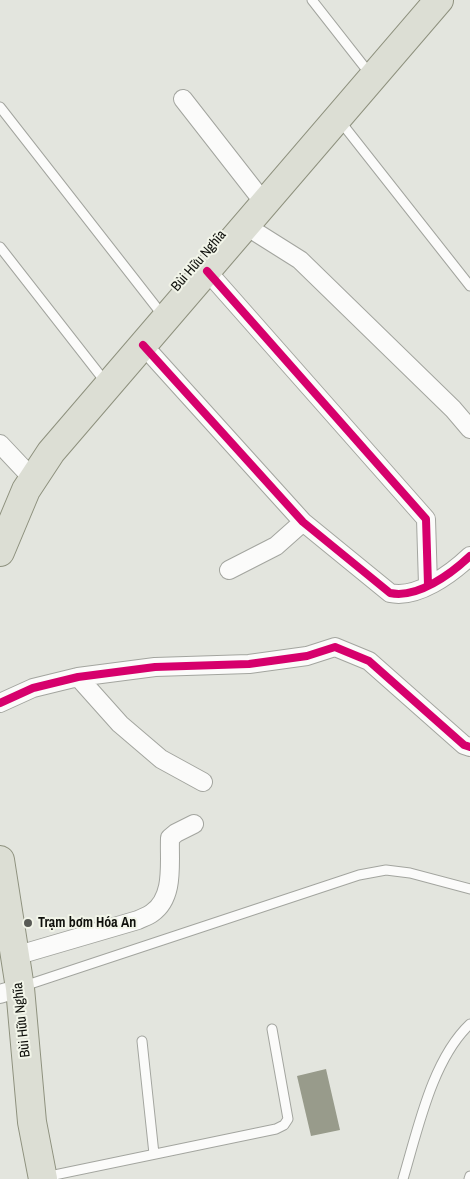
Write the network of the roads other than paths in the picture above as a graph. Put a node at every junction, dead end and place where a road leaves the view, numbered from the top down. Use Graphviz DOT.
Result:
graph roads {
  1 [pos="312,0"];
  2 [pos="440,0"];
  3 [pos="374,78"];
  4 [pos="183,99"];
  5 [pos="0,107"];
  6 [pos="338,119"];
  7 [pos="265,204"];
  8 [pos="246,226"];
  9 [pos="0,247"];
  10 [pos="207,271"];
  11 [pos="470,286"];
  12 [pos="166,319"];
  13 [pos="144,346"];
  14 [pos="108,386"];
  15 [pos="470,429"];
  16 [pos="0,444"];
  17 [pos="33,479"];
  18 [pos="303,522"];
  19 [pos="0,552"];
  20 [pos="470,556"];
  21 [pos="229,570"];
  22 [pos="428,585"];
  23 [pos="78,677"];
  24 [pos="0,703"];
  25 [pos="470,747"];
  26 [pos="203,782"];
  27 [pos="194,824"];
  28 [pos="0,860"];
  29 [pos="470,889"];
  30 [pos="15,956"];
  31 [pos="10,991"];
  32 [pos="470,1024"];
  33 [pos="272,1028"];
  34 [pos="142,1041"];
  35 [pos="154,1154"];
  36 [pos="43,1178"];
  37 [pos="403,1179"];
  1 -- 3 [label="lane"];
  2 -- 3 [label="main road, Bùi Hữu Nghĩa"];
  3 -- 6 [label="main road, Bùi Hữu Nghĩa"];
  4 -- 7 [label="street"];
  5 -- 12 [label="lane"];
  6 -- 7 [label="main road, Bùi Hữu Nghĩa"];
  6 -- 11 [label="lane"];
  7 -- 8 [label="main road, Bùi Hữu Nghĩa"];
  8 -- 10 [label="main road, Bùi Hữu Nghĩa"];
  8 -- 15 [label="street"];
  9 -- 14 [label="lane"];
  10 -- 12 [label="main road, Bùi Hữu Nghĩa"];
  10 -- 22 [label="street"];
  12 -- 13 [label="main road, Bùi Hữu Nghĩa"];
  13 -- 14 [label="main road, Bùi Hữu Nghĩa"];
  13 -- 18 [label="street"];
  14 -- 17 [label="main road, Bùi Hữu Nghĩa"];
  16 -- 17 [label="street"];
  17 -- 19 [label="main road, Bùi Hữu Nghĩa"];
  18 -- 21 [label="street"];
  18 -- 22 [label="street"];
  20 -- 22 [label="street"];
  23 -- 24 [label="street"];
  23 -- 25 [label="street"];
  23 -- 26 [label="street"];
  27 -- 30 [label="street"];
  28 -- 30 [label="main road, Bùi Hữu Nghĩa"];
  29 -- 31 [label="lane"];
  30 -- 31 [label="main road, Bùi Hữu Nghĩa"];
  31 -- 36 [label="main road, Bùi Hữu Nghĩa"];
  32 -- 37 [label="lane"];
  33 -- 35 [label="lane"];
  34 -- 35 [label="lane"];
  35 -- 36 [label="lane"];
}
